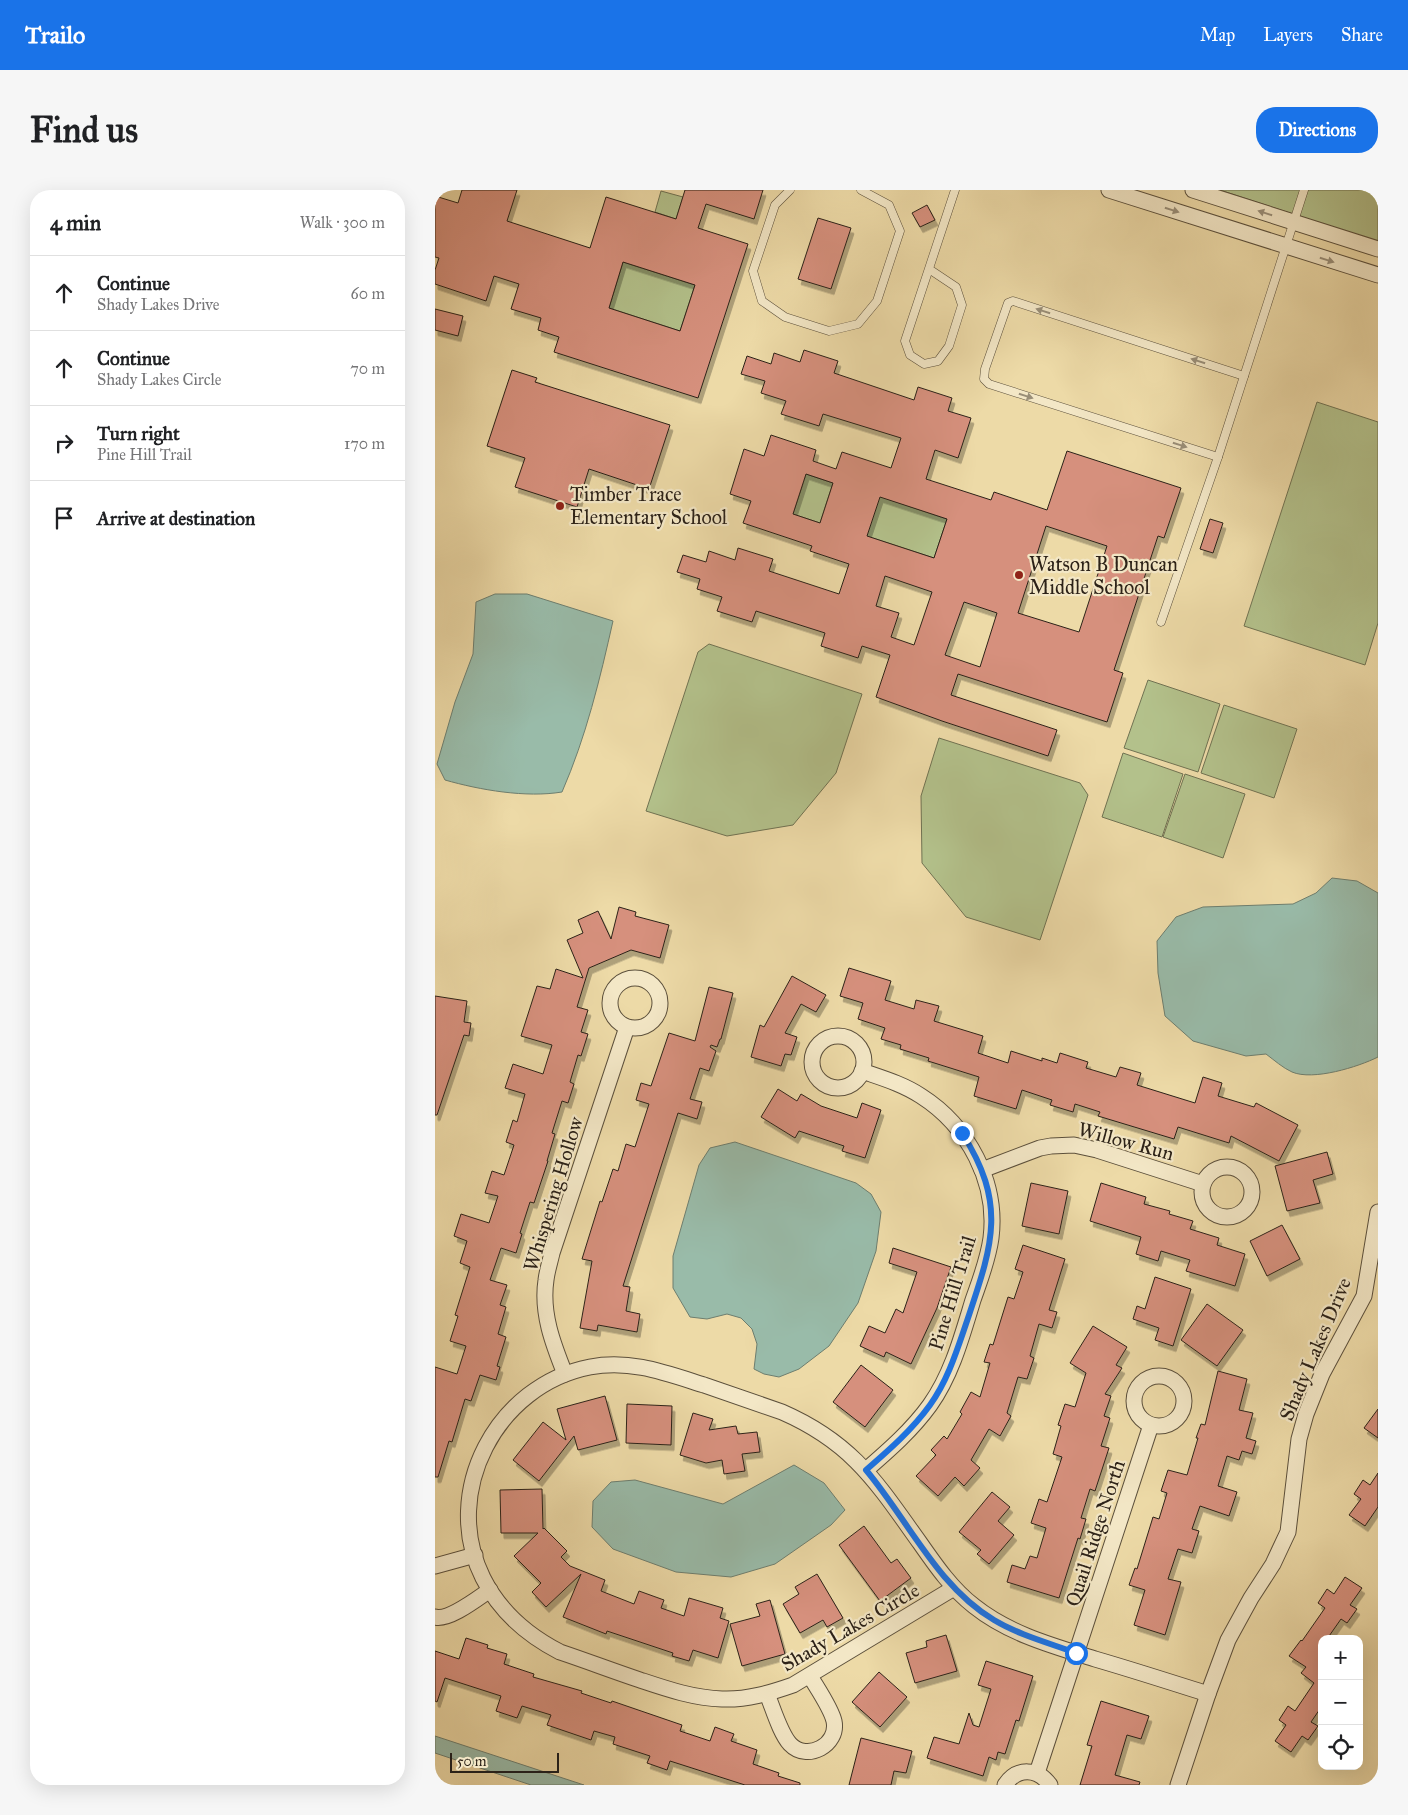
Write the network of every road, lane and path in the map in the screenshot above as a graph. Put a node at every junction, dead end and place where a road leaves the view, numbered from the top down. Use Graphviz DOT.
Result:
graph roads {
  1 [pos="790,190"];
  2 [pos="861,190"];
  3 [pos="955,190"];
  4 [pos="1109,190"];
  5 [pos="1193,190"];
  6 [pos="1304,190"];
  7 [pos="1293,222"];
  8 [pos="1285,247"];
  9 [pos="1378,249"];
  10 [pos="929,269"];
  11 [pos="1378,275"];
  12 [pos="1244,376"];
  13 [pos="1218,457"];
  14 [pos="1161,622"];
  15 [pos="627,1027"];
  16 [pos="862,1070"];
  17 [pos="982,1170"];
  18 [pos="1203,1184"];
  19 [pos="1378,1212"];
  20 [pos="565,1374"];
  21 [pos="1151,1425"];
  22 [pos="866,1470"];
  23 [pos="475,1555"];
  24 [pos="435,1566"];
  25 [pos="954,1588"];
  26 [pos="490,1590"];
  27 [pos="435,1617"];
  28 [pos="1076,1653"];
  29 [pos="810,1676"];
  30 [pos="767,1694"];
  31 [pos="1208,1694"];
  32 [pos="1037,1773"];
  33 [pos="1005,1785"];
  34 [pos="1051,1785"];
  35 [pos="1178,1785"];
  1 -- 2 [label="lane"];
  3 -- 10 [label="lane"];
  4 -- 8 [label="street, one-way"];
  7 -- 5 [label="street, one-way"];
  6 -- 7 [label="lane"];
  7 -- 8 [label="lane"];
  7 -- 9 [label="street"];
  8 -- 11 [label="street, one-way"];
  8 -- 12 [label="lane"];
  10 -- 10 [label="lane"];
  12 -- 13 [label="lane"];
  12 -- 13 [label="lane, one-way"];
  13 -- 14 [label="lane"];
  15 -- 20 [label="street, Whispering Hollow"];
  16 -- 17 [label="street, Pine Hill Trail"];
  17 -- 18 [label="street, Willow Run"];
  17 -- 22 [label="street, Pine Hill Trail"];
  19 -- 31 [label="street, Shady Lakes Drive"];
  20 -- 22 [label="street, Shady Lakes Circle"];
  20 -- 23 [label="street, Shady Lakes Circle"];
  21 -- 28 [label="street, Quail Ridge North"];
  22 -- 25 [label="street, Shady Lakes Circle"];
  23 -- 24 [label="street"];
  23 -- 26 [label="street, Shady Lakes Circle"];
  25 -- 28 [label="street"];
  25 -- 29 [label="street, Shady Lakes Circle"];
  26 -- 27 [label="street"];
  26 -- 30 [label="street, Shady Lakes Circle"];
  28 -- 31 [label="street"];
  28 -- 32 [label="street, Quail Ridge North"];
  29 -- 30 [label="street, Shady Lakes Circle"];
  29 -- 30 [label="street"];
  31 -- 35 [label="street, Shady Lakes Drive"];
  32 -- 33 [label="street"];
  32 -- 34 [label="street"];
}
